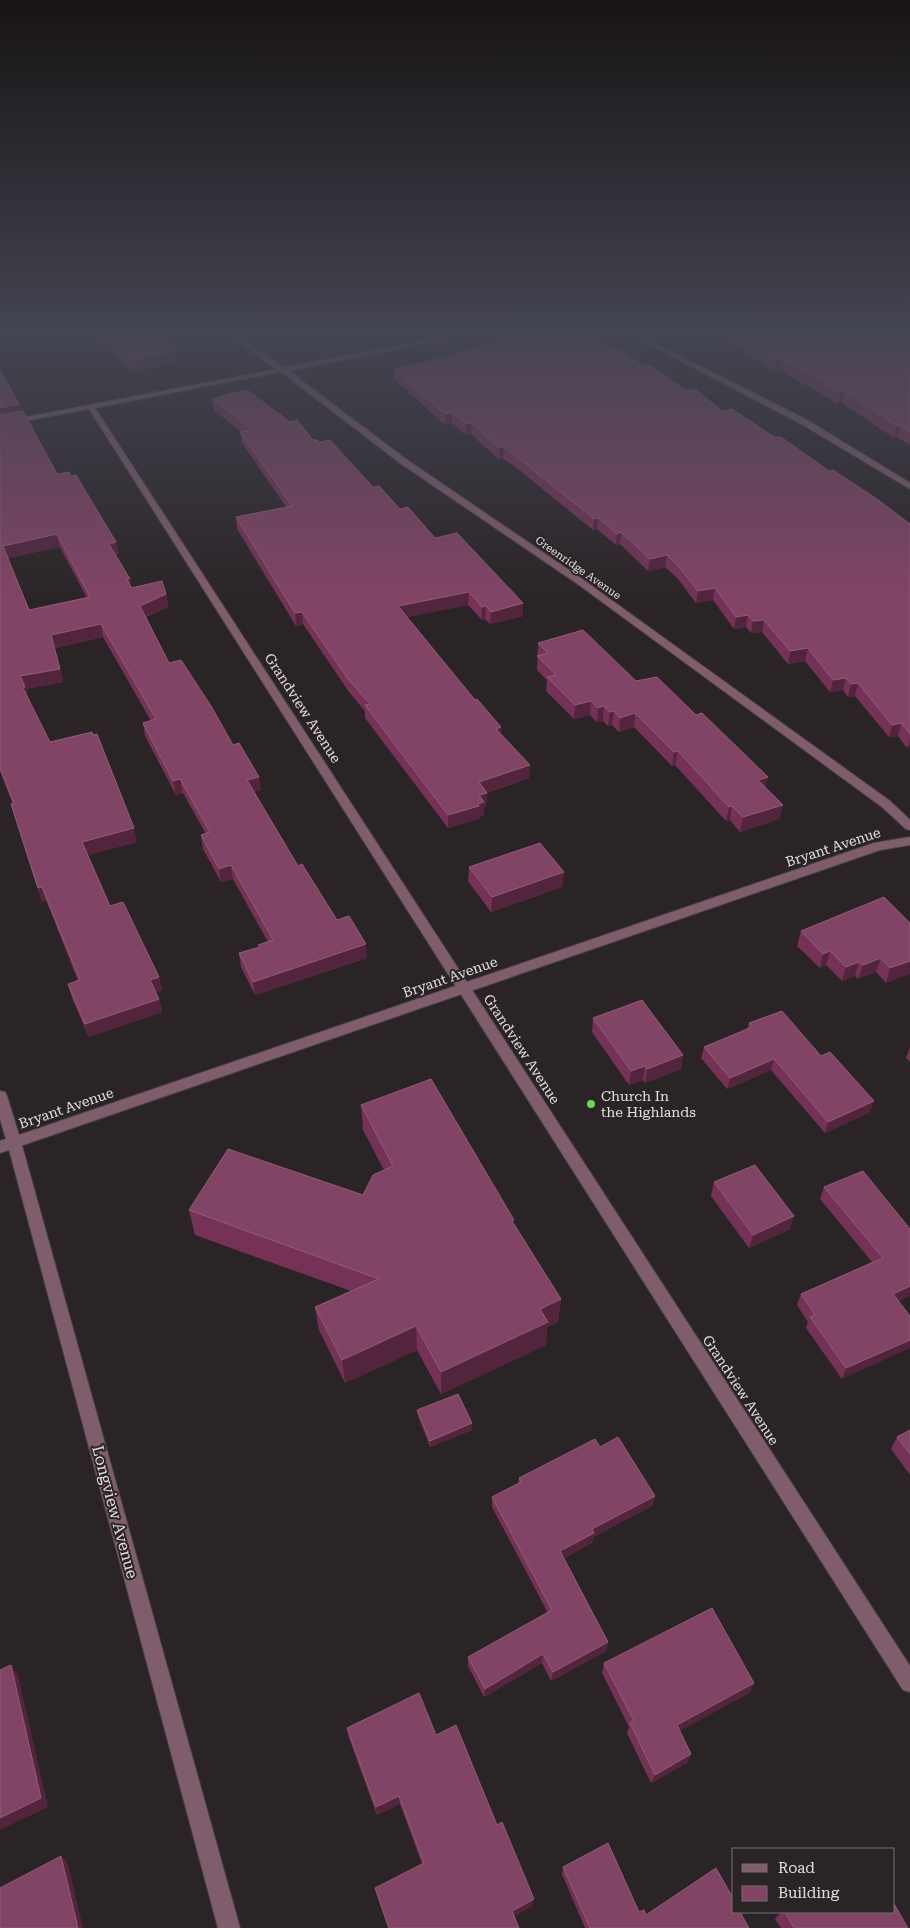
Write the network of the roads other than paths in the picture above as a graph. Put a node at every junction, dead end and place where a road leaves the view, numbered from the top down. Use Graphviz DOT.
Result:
graph roads {
  1 [pos="102,424"];
  2 [pos="354,424"];
  3 [pos="808,424"];
  4 [pos="910,487"];
  5 [pos="910,826"];
  6 [pos="910,841"];
  7 [pos="464,988"];
  8 [pos="0,1096"];
  9 [pos="7,1145"];
  10 [pos="910,1684"];
  11 [pos="229,1928"];
  1 -- 7 [label="street, Grandview Avenue"];
  2 -- 5 [label="street, Greenridge Avenue"];
  3 -- 4 [label="street"];
  6 -- 7 [label="street, Bryant Avenue"];
  7 -- 9 [label="street, Bryant Avenue"];
  7 -- 10 [label="street, Grandview Avenue"];
  8 -- 9 [label="street, Longview Avenue"];
  9 -- 11 [label="street, Longview Avenue"];
}
